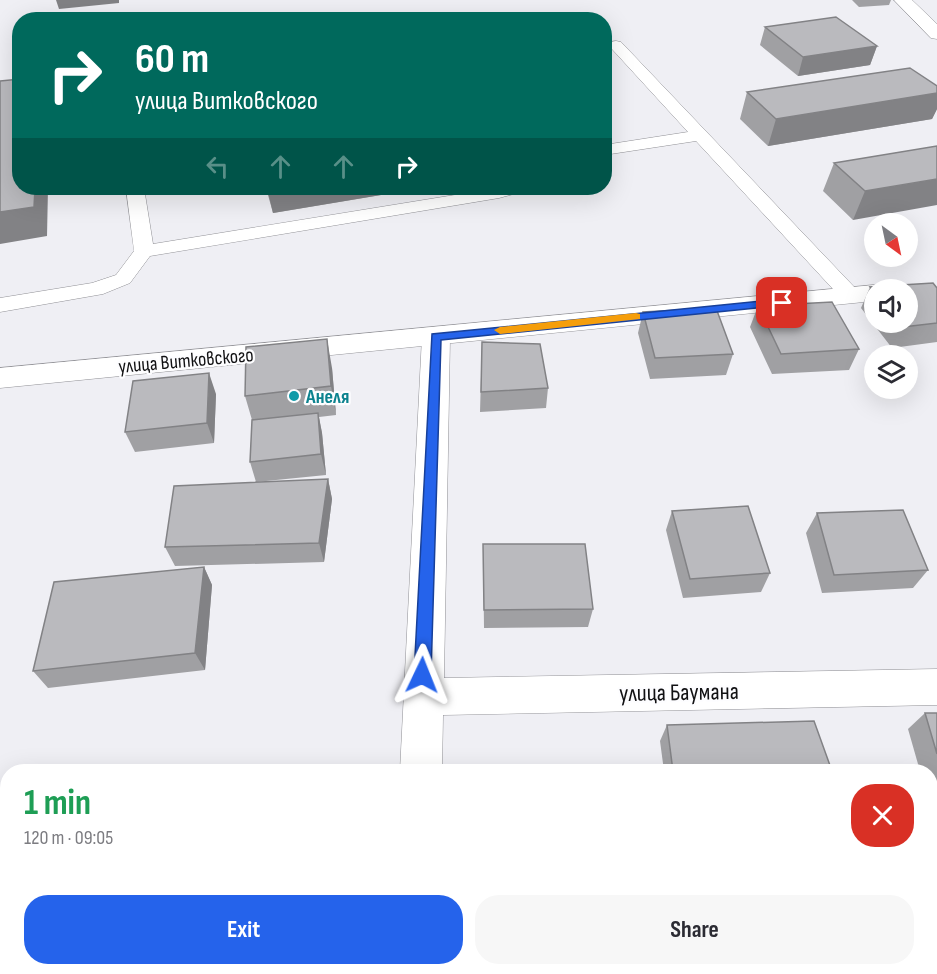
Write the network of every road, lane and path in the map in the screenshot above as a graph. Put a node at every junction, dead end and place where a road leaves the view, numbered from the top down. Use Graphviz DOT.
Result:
graph roads {
  1 [pos="902,0"];
  2 [pos="937,34"];
  3 [pos="615,45"];
  4 [pos="700,135"];
  5 [pos="612,149"];
  6 [pos="136,195"];
  7 [pos="487,195"];
  8 [pos="144,251"];
  9 [pos="863,295"];
  10 [pos="0,305"];
  11 [pos="436,337"];
  12 [pos="0,378"];
  13 [pos="937,687"];
  14 [pos="422,697"];
  15 [pos="421,764"];
  1 -- 2 [label="street"];
  3 -- 4 [label="lane"];
  4 -- 5 [label="lane"];
  4 -- 9 [label="lane"];
  6 -- 8 [label="lane"];
  7 -- 8 [label="lane"];
  8 -- 10 [label="lane"];
  9 -- 11 [label="street, улица Витковского"];
  11 -- 12 [label="street, улица Витковского"];
  11 -- 14 [label="street"];
  13 -- 14 [label="street, улица Баумана"];
  14 -- 15 [label="street"];
}
